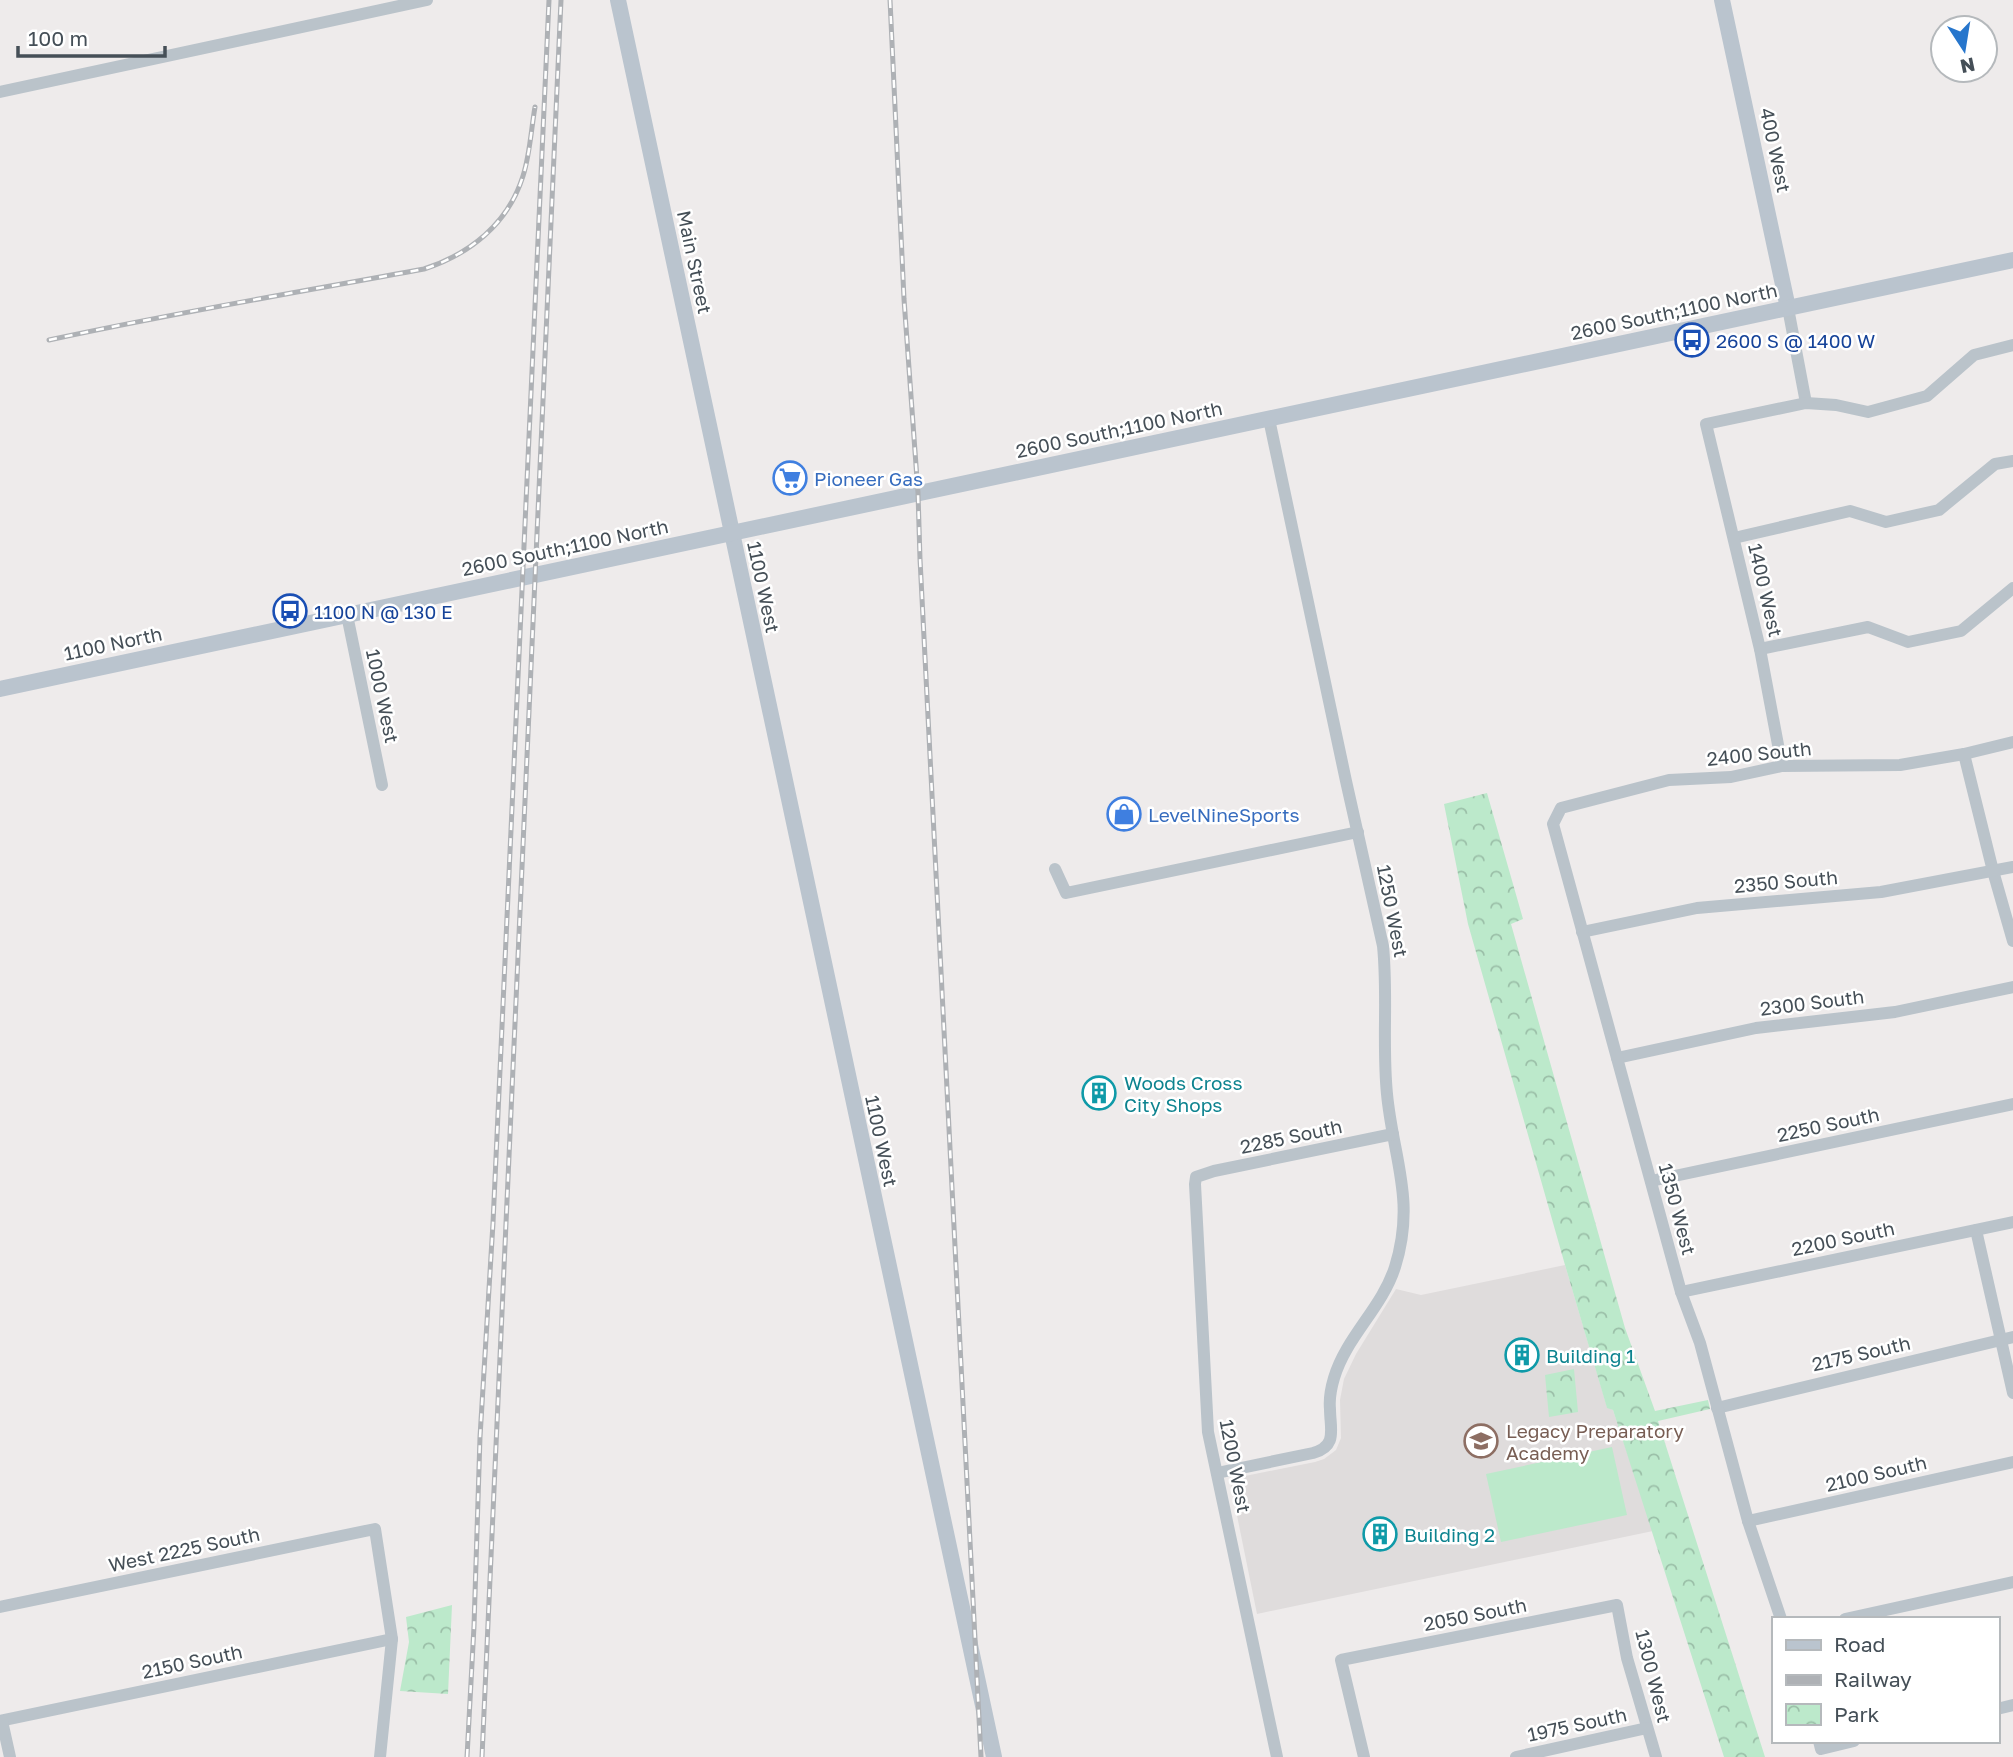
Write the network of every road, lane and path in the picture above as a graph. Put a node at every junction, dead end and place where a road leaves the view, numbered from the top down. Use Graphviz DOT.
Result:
graph roads {
  1 [pos="427,0"];
  2 [pos="618,0"];
  3 [pos="1722,0"];
  4 [pos="0,92"];
  5 [pos="2013,260"];
  6 [pos="1788,308"];
  7 [pos="2013,345"];
  8 [pos="1806,403"];
  9 [pos="1269,419"];
  10 [pos="2013,461"];
  11 [pos="731,534"];
  12 [pos="1734,538"];
  13 [pos="2013,588"];
  14 [pos="347,615"];
  15 [pos="234,639"];
  16 [pos="1760,649"];
  17 [pos="0,690"];
  18 [pos="2013,742"];
  19 [pos="1964,754"];
  20 [pos="1782,766"];
  21 [pos="382,785"];
  22 [pos="1561,808"];
  23 [pos="1358,832"];
  24 [pos="2013,867"];
  25 [pos="1055,869"];
  26 [pos="1993,871"];
  27 [pos="1582,932"];
  28 [pos="2013,941"];
  29 [pos="2013,987"];
  30 [pos="1617,1058"];
  31 [pos="2013,1104"];
  32 [pos="1393,1134"];
  33 [pos="1196,1177"];
  34 [pos="1651,1181"];
  35 [pos="2013,1222"];
  36 [pos="1976,1230"];
  37 [pos="1681,1292"];
  38 [pos="2007,1338"];
  39 [pos="2013,1393"];
  40 [pos="1717,1408"];
  41 [pos="2013,1462"];
  42 [pos="1217,1473"];
  43 [pos="1748,1521"];
  44 [pos="2013,1582"];
  45 [pos="1617,1605"];
  46 [pos="0,1607"];
  47 [pos="1780,1617"];
  48 [pos="1854,1617"];
  49 [pos="392,1639"];
  50 [pos="1,1721"];
  51 [pos="1647,1728"];
  52 [pos="10,1757"];
  53 [pos="380,1757"];
  54 [pos="994,1757"];
  55 [pos="1277,1757"];
  56 [pos="1364,1757"];
  57 [pos="1516,1757"];
  58 [pos="1656,1757"];
  1 -- 4 [label="street"];
  2 -- 11 [label="street, Main Street"];
  3 -- 6 [label="street, 400 West"];
  5 -- 6 [label="street, 2600 South;1100 North"];
  6 -- 8 [label="street"];
  6 -- 9 [label="street, 2600 South;1100 North"];
  7 -- 8 [label="street"];
  8 -- 12 [label="street, 1400 West"];
  9 -- 11 [label="street, 2600 South;1100 North"];
  9 -- 23 [label="street, 1250 West"];
  10 -- 12 [label="street"];
  11 -- 14 [label="street, 2600 South;1100 North"];
  11 -- 54 [label="street, 1100 West"];
  12 -- 16 [label="street, 1400 West"];
  13 -- 16 [label="street"];
  14 -- 15 [label="street, 2600 South;1100 North"];
  14 -- 21 [label="street, 1000 West"];
  15 -- 17 [label="street, 1100 North"];
  16 -- 20 [label="street, 1400 West"];
  18 -- 19 [label="street"];
  19 -- 20 [label="street, 2400 South"];
  19 -- 26 [label="street"];
  20 -- 22 [label="street, 2400 South"];
  22 -- 27 [label="street, 1350 West"];
  23 -- 25 [label="street"];
  23 -- 32 [label="street, 1250 West"];
  24 -- 26 [label="street, 2350 South"];
  26 -- 27 [label="street, 2350 South"];
  26 -- 28 [label="street"];
  27 -- 30 [label="street, 1350 West"];
  29 -- 30 [label="street, 2300 South"];
  30 -- 34 [label="street, 1350 West"];
  31 -- 34 [label="street, 2250 South"];
  32 -- 33 [label="street, 2285 South"];
  32 -- 42 [label="street, 1250 West"];
  33 -- 42 [label="street, 1200 West"];
  34 -- 37 [label="street, 1350 West"];
  35 -- 36 [label="street, 2200 South"];
  36 -- 37 [label="street, 2200 South"];
  36 -- 38 [label="street"];
  37 -- 40 [label="street, 1350 West"];
  38 -- 39 [label="street"];
  38 -- 40 [label="street, 2175 South"];
  40 -- 43 [label="street, 1350 West"];
  41 -- 43 [label="street, 2100 South"];
  42 -- 55 [label="street, 1200 West"];
  43 -- 47 [label="street, 1350 West"];
  44 -- 48 [label="street"];
  45 -- 51 [label="street, 1300 West"];
  45 -- 56 [label="street, 2050 South"];
  46 -- 49 [label="street, West 2225 South"];
  49 -- 50 [label="street, 2150 South"];
  49 -- 53 [label="street"];
  50 -- 52 [label="street"];
  51 -- 57 [label="street, 1975 South"];
  51 -- 58 [label="street, 1300 West"];
}
